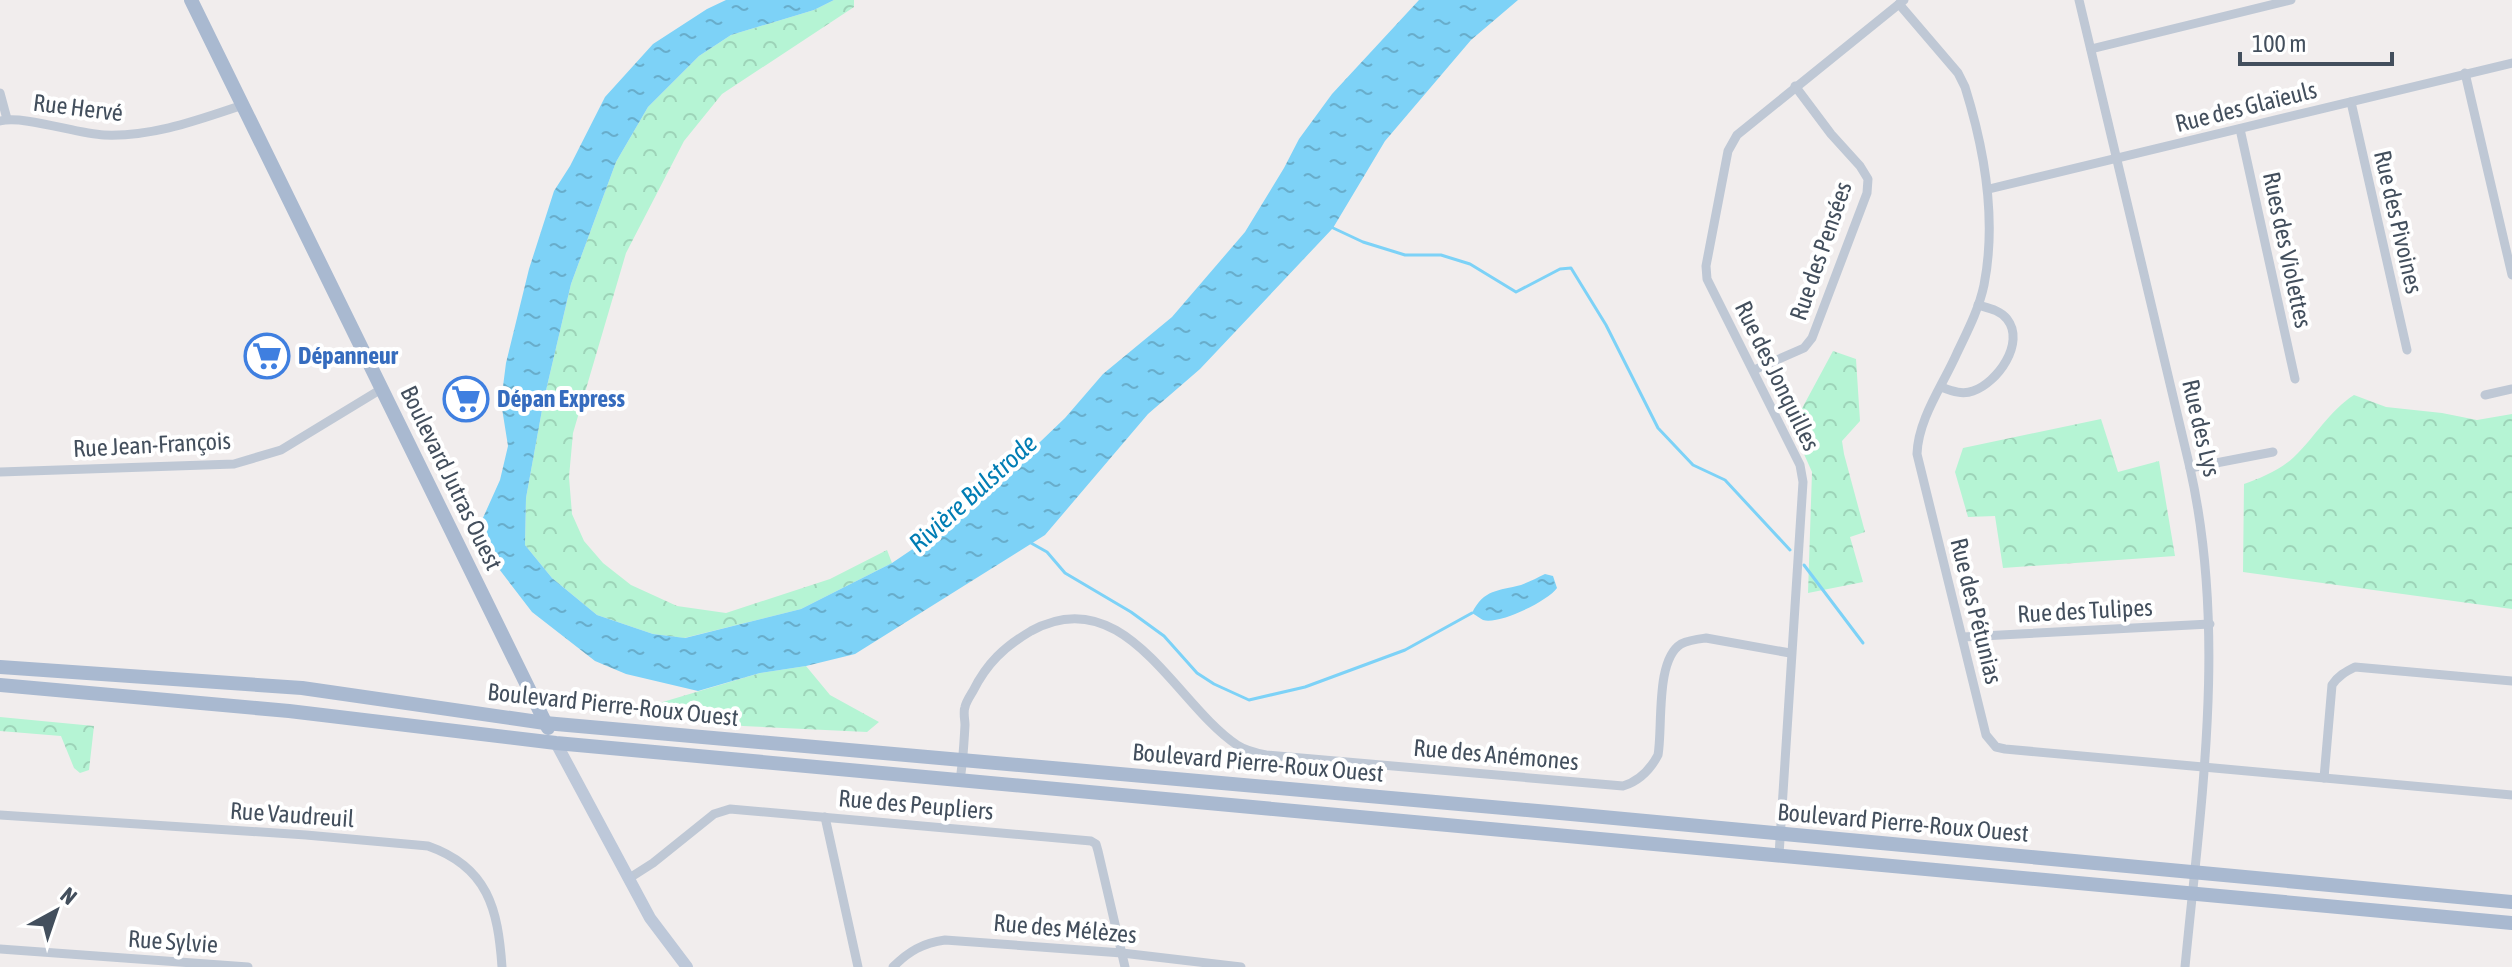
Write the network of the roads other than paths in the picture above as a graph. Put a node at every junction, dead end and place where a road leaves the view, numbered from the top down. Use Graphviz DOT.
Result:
graph roads {
  1 [pos="191,0"];
  2 [pos="2079,0"];
  3 [pos="2291,0"];
  4 [pos="1902,2"];
  5 [pos="2091,49"];
  6 [pos="2512,63"];
  7 [pos="2465,73"];
  8 [pos="1795,86"];
  9 [pos="0,93"];
  10 [pos="2351,102"];
  11 [pos="243,105"];
  12 [pos="4,120"];
  13 [pos="2240,129"];
  14 [pos="2116,160"];
  15 [pos="1989,189"];
  16 [pos="2512,275"];
  17 [pos="1978,305"];
  18 [pos="2407,350"];
  19 [pos="1754,370"];
  20 [pos="2295,379"];
  21 [pos="1941,387"];
  22 [pos="383,388"];
  23 [pos="2512,389"];
  24 [pos="2485,395"];
  25 [pos="2273,452"];
  26 [pos="2190,468"];
  27 [pos="0,472"];
  28 [pos="2210,624"];
  29 [pos="1963,637"];
  30 [pos="1790,653"];
  31 [pos="0,667"];
  32 [pos="2512,681"];
  33 [pos="0,685"];
  34 [pos="545,723"];
  35 [pos="556,743"];
  36 [pos="963,759"];
  37 [pos="2205,766"];
  38 [pos="2324,778"];
  39 [pos="960,780"];
  40 [pos="2512,795"];
  41 [pos="0,815"];
  42 [pos="825,817"];
  43 [pos="1780,834"];
  44 [pos="1779,855"];
  45 [pos="2193,873"];
  46 [pos="628,879"];
  47 [pos="2192,895"];
  48 [pos="2512,902"];
  49 [pos="2512,923"];
  50 [pos="0,949"];
  51 [pos="1122,953"];
  52 [pos="248,967"];
  53 [pos="502,967"];
  54 [pos="687,967"];
  55 [pos="858,967"];
  56 [pos="893,967"];
  57 [pos="1125,967"];
  58 [pos="1241,967"];
  59 [pos="2185,967"];
  1 -- 11 [label="main road, Boulevard Jutras Ouest"];
  2 -- 5 [label="street, Rue des Lys"];
  3 -- 5 [label="street"];
  4 -- 8 [label="street, Rue des Jonquilles"];
  4 -- 15 [label="street, Rue des Pétunias"];
  5 -- 14 [label="street, Rue des Lys"];
  6 -- 7 [label="street, Rue des Glaïeuls"];
  7 -- 10 [label="street, Rue des Glaïeuls"];
  7 -- 16 [label="street"];
  8 -- 19 [label="street, Rue des Jonquilles"];
  8 -- 19 [label="street, Rue des Pensées"];
  9 -- 12 [label="street"];
  10 -- 13 [label="street, Rue des Glaïeuls"];
  10 -- 18 [label="street, Rue des Pivoines"];
  11 -- 12 [label="street, Rue Hervé"];
  11 -- 22 [label="main road, Boulevard Jutras Ouest"];
  13 -- 14 [label="street, Rue des Glaïeuls"];
  13 -- 20 [label="street, Rues des Violettes"];
  14 -- 15 [label="street, Rue des Glaïeuls"];
  14 -- 26 [label="street, Rue des Lys"];
  15 -- 17 [label="street, Rue des Pétunias"];
  17 -- 21 [label="street, Rue des Pétunias"];
  17 -- 21 [label="street"];
  19 -- 30 [label="street, Rue des Jonquilles"];
  21 -- 29 [label="street, Rue des Pétunias"];
  22 -- 27 [label="street, Rue Jean-François"];
  22 -- 34 [label="main road, Boulevard Jutras Ouest"];
  23 -- 24 [label="street"];
  25 -- 26 [label="street"];
  26 -- 28 [label="street, Rue des Lys"];
  28 -- 29 [label="street, Rue des Tulipes"];
  28 -- 37 [label="street, Rue des Lys"];
  29 -- 37 [label="street, Rue des Pétunias"];
  30 -- 36 [label="street, Rue des Anémones"];
  30 -- 43 [label="street, Rue des Jonquilles"];
  31 -- 34 [label="main road, Boulevard Pierre-Roux Ouest"];
  32 -- 38 [label="street"];
  33 -- 35 [label="main road, Boulevard Pierre-Roux Ouest"];
  34 -- 35 [label="main road, Boulevard Jutras Ouest"];
  34 -- 36 [label="main road, Boulevard Pierre-Roux Ouest"];
  35 -- 39 [label="main road, Boulevard Pierre-Roux Ouest"];
  35 -- 46 [label="main road, Boulevard Jutras Ouest"];
  36 -- 39 [label="street, Rue des Anémones"];
  36 -- 43 [label="main road, Boulevard Pierre-Roux Ouest"];
  37 -- 38 [label="street, Rue des Pétunias"];
  37 -- 45 [label="street, Rue des Lys"];
  38 -- 40 [label="street, Rue des Pétunias"];
  39 -- 44 [label="main road, Boulevard Pierre-Roux Ouest"];
  41 -- 53 [label="street, Rue Vaudreuil"];
  42 -- 46 [label="street, Rue des Peupliers"];
  42 -- 51 [label="street, Rue des Peupliers"];
  42 -- 55 [label="street"];
  43 -- 44 [label="street, Rue des Jonquilles"];
  43 -- 45 [label="main road, Boulevard Pierre-Roux Ouest"];
  44 -- 47 [label="main road, Boulevard Pierre-Roux Ouest"];
  45 -- 47 [label="street, Rue des Lys"];
  45 -- 48 [label="main road, Boulevard Pierre-Roux Ouest"];
  46 -- 54 [label="main road, Boulevard Jutras Ouest"];
  47 -- 49 [label="main road, Boulevard Pierre-Roux Ouest"];
  47 -- 59 [label="street, Rue des Lys"];
  50 -- 52 [label="street, Rue Sylvie"];
  51 -- 56 [label="street, Rue des Mélèzes"];
  51 -- 57 [label="street, Rue des Peupliers"];
  51 -- 58 [label="street, Rue des Mélèzes"];
}
